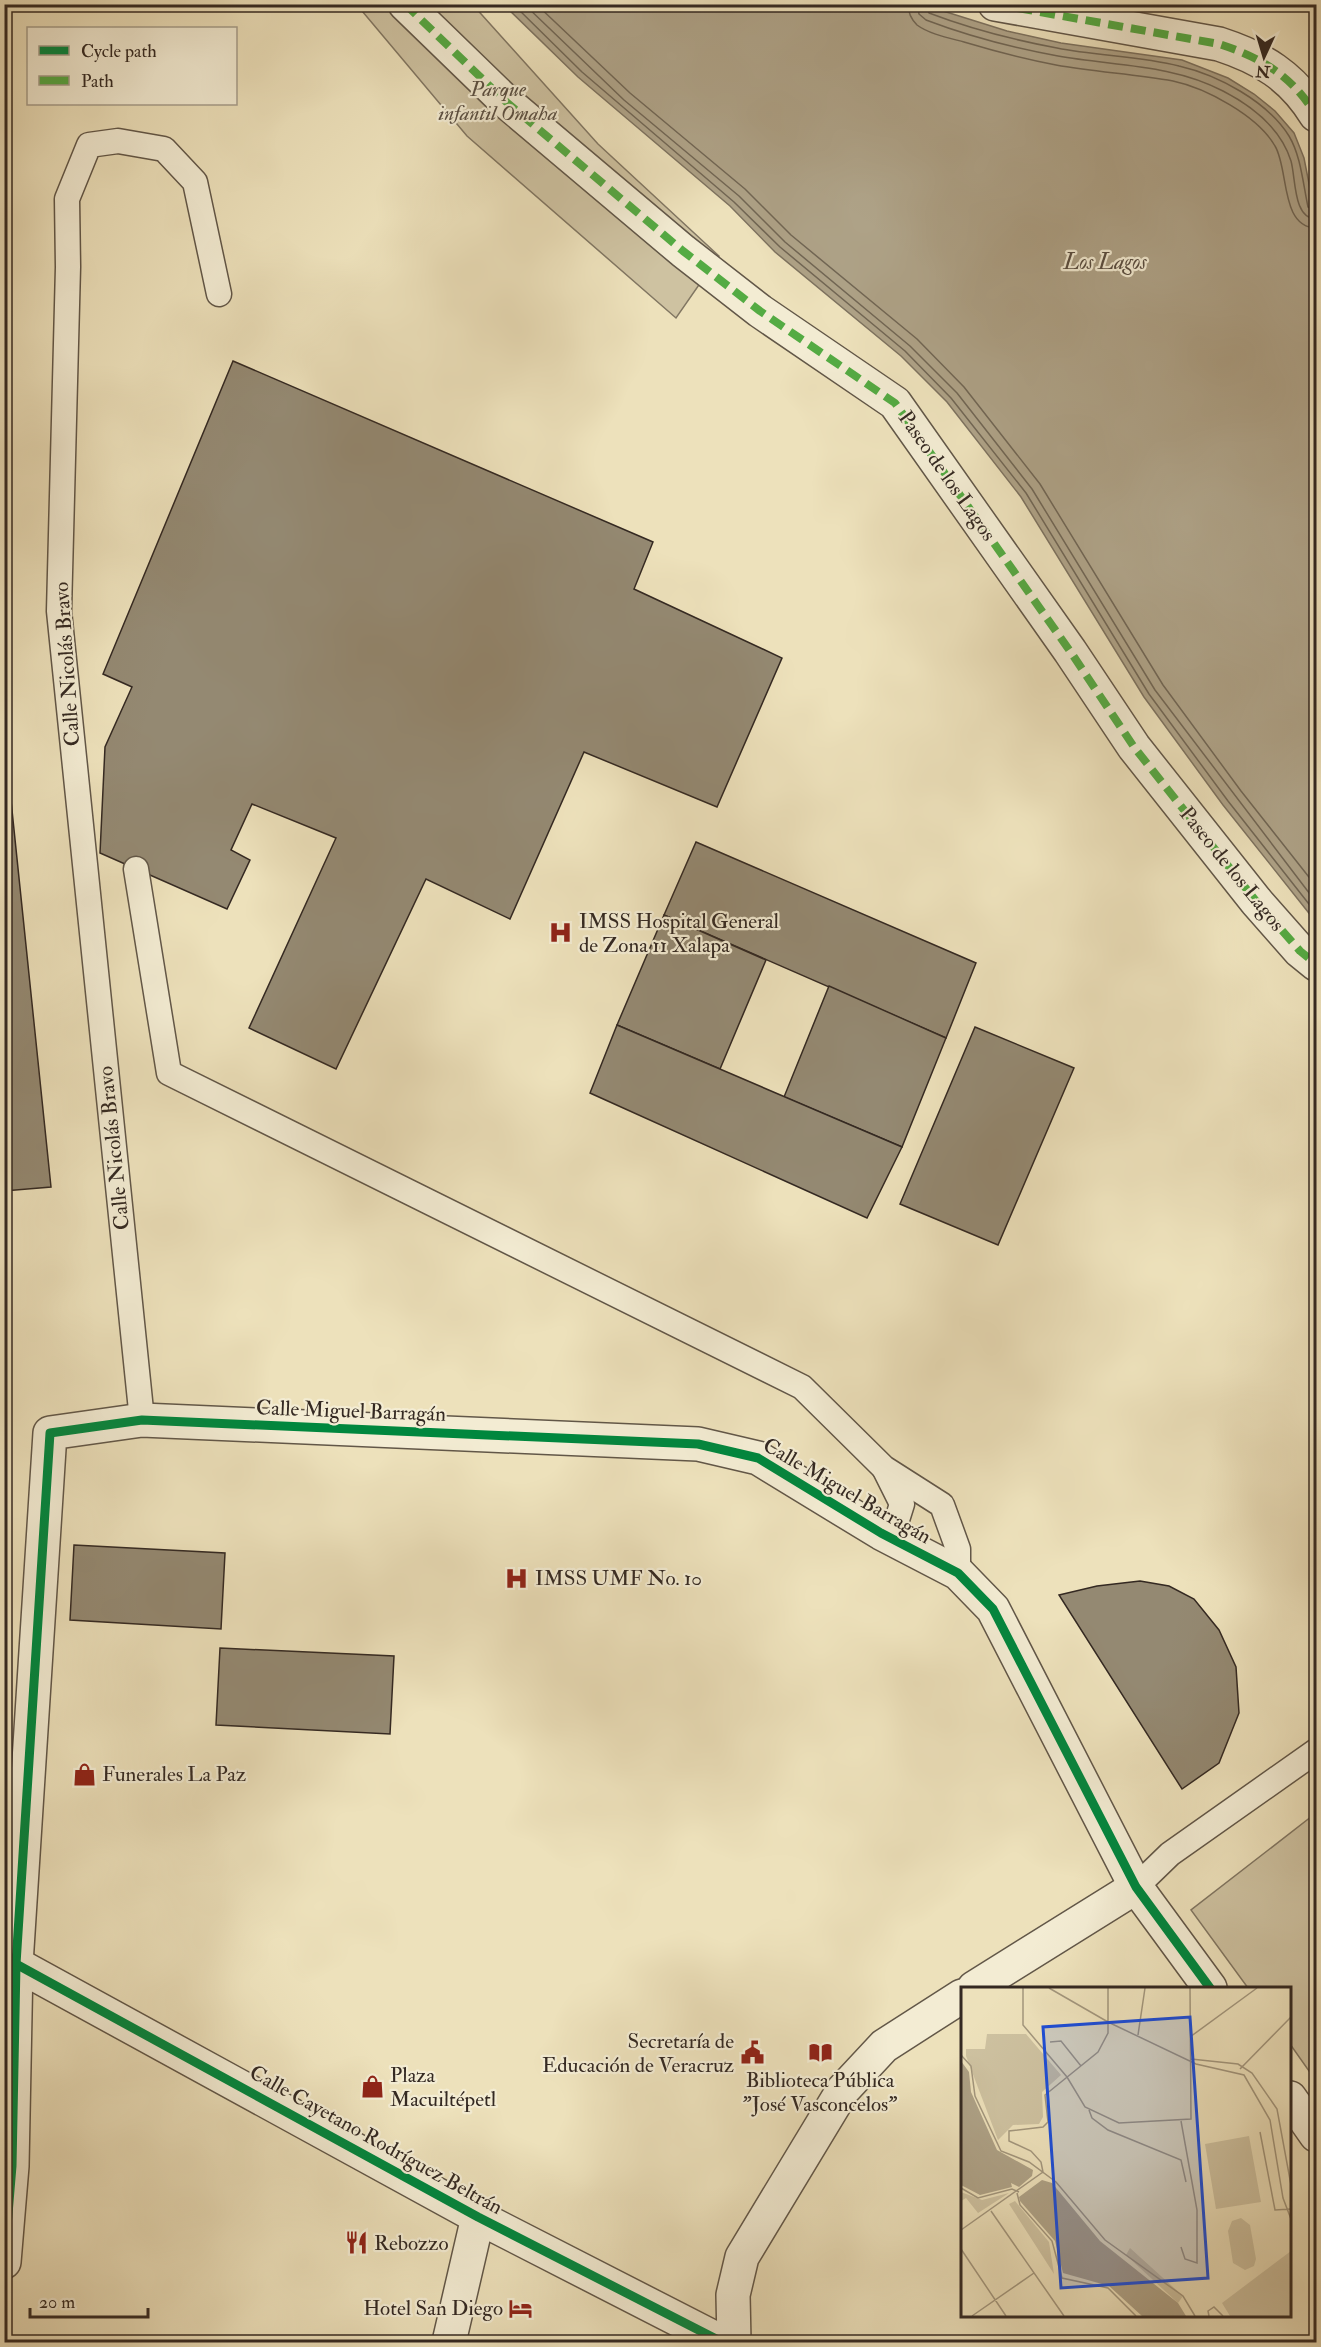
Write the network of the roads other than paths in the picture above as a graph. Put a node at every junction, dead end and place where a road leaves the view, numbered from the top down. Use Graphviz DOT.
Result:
graph roads {
  1 [pos="405,4"];
  2 [pos="995,4"];
  3 [pos="1317,115"];
  4 [pos="219,294"];
  5 [pos="136,869"];
  6 [pos="1317,964"];
  7 [pos="141,1420"];
  8 [pos="884,1468"];
  9 [pos="880,1533"];
  10 [pos="958,1573"];
  11 [pos="1317,1751"];
  12 [pos="1136,1887"];
  13 [pos="8,1960"];
  14 [pos="995,1983"];
  15 [pos="1209,1987"];
  16 [pos="961,1997"];
  17 [pos="1291,2099"];
  18 [pos="1317,2135"];
  19 [pos="8,2168"];
  20 [pos="478,2217"];
  21 [pos="4,2262"];
  22 [pos="449,2343"];
  23 [pos="722,2343"];
  24 [pos="734,2343"];
  1 -- 6 [label="street, Paseo de los Lagos"];
  2 -- 3 [label="street"];
  4 -- 7 [label="lane, Calle Nicolás Bravo"];
  5 -- 8 [label="lane"];
  7 -- 9 [label="street, Calle Miguel Barragán"];
  7 -- 13 [label="street, Calle Miguel Barragán"];
  8 -- 9 [label="lane"];
  8 -- 10 [label="lane"];
  9 -- 10 [label="street, Calle Miguel Barragán"];
  10 -- 12 [label="street, Calle Miguel Barragán"];
  11 -- 12 [label="lane"];
  12 -- 14 [label="street"];
  12 -- 15 [label="street, Calle Miguel Barragán"];
  13 -- 19 [label="street"];
  13 -- 20 [label="street, Calle Cayetano Rodríguez Beltrán"];
  16 -- 24 [label="street"];
  17 -- 18 [label="street"];
  19 -- 21 [label="street"];
  20 -- 22 [label="street"];
  20 -- 23 [label="street, Calle Cayetano Rodríguez Beltrán"];
}
